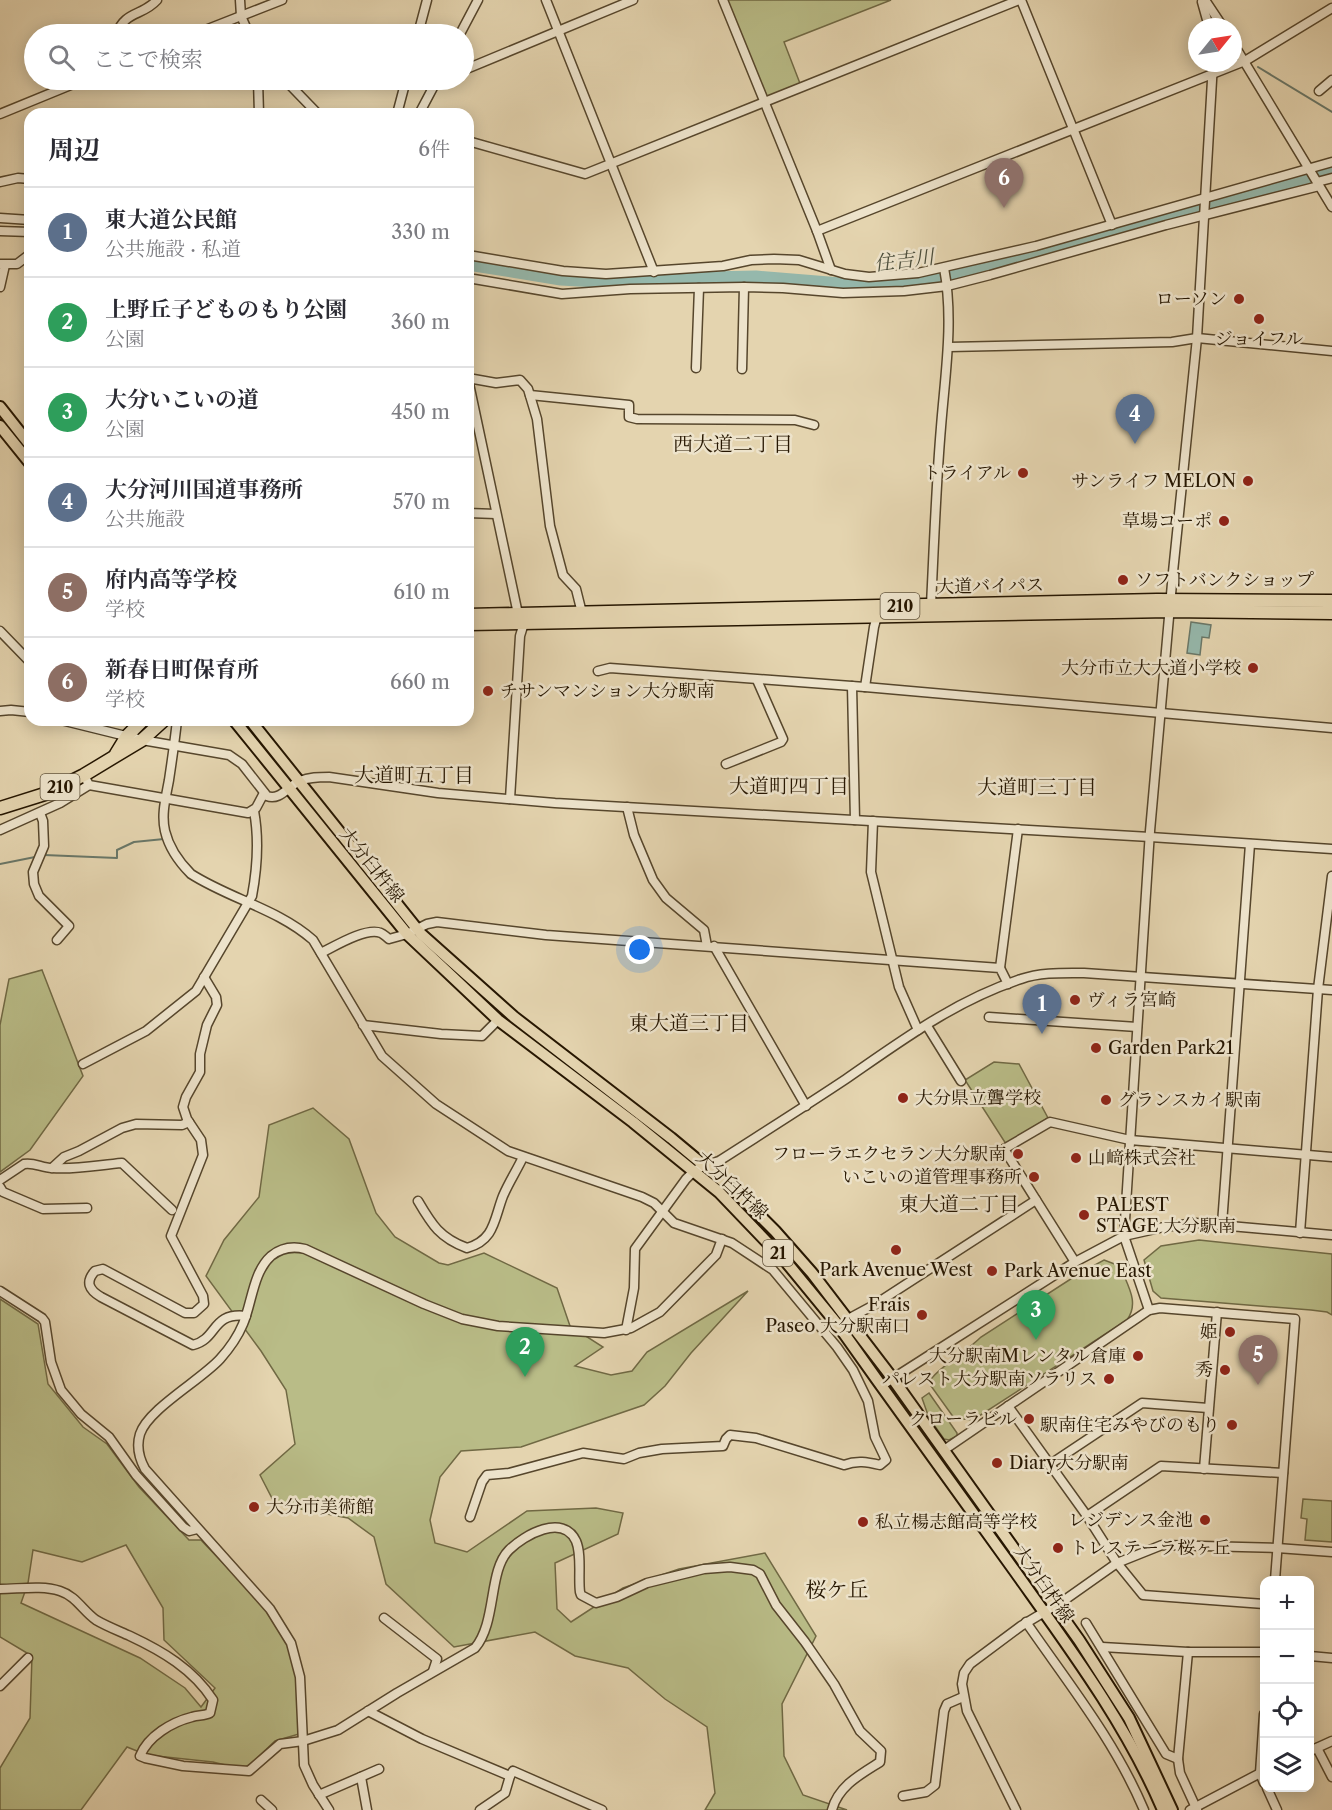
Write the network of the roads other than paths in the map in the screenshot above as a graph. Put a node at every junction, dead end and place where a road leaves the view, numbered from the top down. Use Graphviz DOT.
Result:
graph roads {
  1 [pos="157,0"];
  2 [pos="240,0"];
  3 [pos="282,0"];
  4 [pos="427,0"];
  5 [pos="478,0"];
  6 [pos="546,0"];
  7 [pos="633,0"];
  8 [pos="723,0"];
  9 [pos="1020,0"];
  10 [pos="1203,0"];
  11 [pos="1331,10"];
  12 [pos="241,16"];
  13 [pos="1207,18"];
  14 [pos="1216,18"];
  15 [pos="122,24"];
  16 [pos="221,24"];
  17 [pos="245,24"];
  18 [pos="421,24"];
  19 [pos="465,24"];
  20 [pos="558,31"];
  21 [pos="1242,56"];
  22 [pos="1245,61"];
  23 [pos="1242,62"];
  24 [pos="474,66"];
  25 [pos="1202,72"];
  26 [pos="1213,72"];
  27 [pos="1332,80"];
  28 [pos="59,90"];
  29 [pos="258,90"];
  30 [pos="295,90"];
  31 [pos="403,90"];
  32 [pos="432,90"];
  33 [pos="1319,91"];
  34 [pos="764,101"];
  35 [pos="259,108"];
  36 [pos="312,108"];
  37 [pos="399,108"];
  38 [pos="422,108"];
  39 [pos="0,114"];
  40 [pos="1073,128"];
  41 [pos="474,143"];
  42 [pos="1332,162"];
  43 [pos="611,163"];
  44 [pos="1309,169"];
  45 [pos="24,178"];
  46 [pos="1332,178"];
  47 [pos="0,182"];
  48 [pos="1318,184"];
  49 [pos="1206,199"];
  50 [pos="1332,207"];
  51 [pos="1205,215"];
  52 [pos="0,218"];
  53 [pos="24,220"];
  54 [pos="1112,225"];
  55 [pos="0,231"];
  56 [pos="817,231"];
  57 [pos="24,232"];
  58 [pos="474,256"];
  59 [pos="24,259"];
  60 [pos="2,265"];
  61 [pos="944,269"];
  62 [pos="831,270"];
  63 [pos="654,272"];
  64 [pos="474,279"];
  65 [pos="946,284"];
  66 [pos="0,287"];
  67 [pos="744,287"];
  68 [pos="699,288"];
  69 [pos="1197,338"];
  70 [pos="949,347"];
  71 [pos="1332,351"];
  72 [pos="696,368"];
  73 [pos="742,369"];
  74 [pos="474,382"];
  75 [pos="530,395"];
  76 [pos="0,407"];
  77 [pos="474,410"];
  78 [pos="814,425"];
  79 [pos="6,431"];
  80 [pos="24,442"];
  81 [pos="24,455"];
  82 [pos="474,513"];
  83 [pos="496,514"];
  84 [pos="1332,601"];
  85 [pos="931,605"];
  86 [pos="1170,605"];
  87 [pos="582,612"];
  88 [pos="1332,613"];
  89 [pos="474,615"];
  90 [pos="877,616"];
  91 [pos="521,618"];
  92 [pos="474,623"];
  93 [pos="0,631"];
  94 [pos="24,654"];
  95 [pos="598,671"];
  96 [pos="757,680"];
  97 [pos="852,686"];
  98 [pos="866,687"];
  99 [pos="0,711"];
  100 [pos="24,711"];
  101 [pos="1161,714"];
  102 [pos="86,726"];
  103 [pos="137,726"];
  104 [pos="157,726"];
  105 [pos="177,726"];
  106 [pos="239,726"];
  107 [pos="255,726"];
  108 [pos="1332,728"];
  109 [pos="127,736"];
  110 [pos="142,740"];
  111 [pos="175,745"];
  112 [pos="116,755"];
  113 [pos="726,764"];
  114 [pos="86,780"];
  115 [pos="298,781"];
  116 [pos="288,788"];
  117 [pos="264,794"];
  118 [pos="166,799"];
  119 [pos="510,800"];
  120 [pos="627,807"];
  121 [pos="0,808"];
  122 [pos="254,811"];
  123 [pos="40,813"];
  124 [pos="855,820"];
  125 [pos="873,821"];
  126 [pos="1018,829"];
  127 [pos="0,830"];
  128 [pos="1150,837"];
  129 [pos="1250,844"];
  130 [pos="1332,849"];
  131 [pos="1332,876"];
  132 [pos="1331,893"];
  133 [pos="249,902"];
  134 [pos="412,931"];
  135 [pos="1328,936"];
  136 [pos="57,940"];
  137 [pos="710,946"];
  138 [pos="321,953"];
  139 [pos="892,961"];
  140 [pos="1000,968"];
  141 [pos="204,977"];
  142 [pos="1141,978"];
  143 [pos="1008,984"];
  144 [pos="1241,984"];
  145 [pos="1318,989"];
  146 [pos="1332,990"];
  147 [pos="989,1017"];
  148 [pos="498,1020"];
  149 [pos="363,1025"];
  150 [pos="927,1026"];
  151 [pos="1137,1027"];
  152 [pos="918,1030"];
  153 [pos="83,1064"];
  154 [pos="961,1081"];
  155 [pos="806,1106"];
  156 [pos="189,1122"];
  157 [pos="1130,1140"];
  158 [pos="1228,1148"];
  159 [pos="1305,1155"];
  160 [pos="523,1157"];
  161 [pos="1332,1157"];
  162 [pos="705,1165"];
  163 [pos="52,1168"];
  164 [pos="694,1171"];
  165 [pos="0,1180"];
  166 [pos="0,1187"];
  167 [pos="1036,1200"];
  168 [pos="418,1201"];
  169 [pos="87,1208"];
  170 [pos="172,1210"];
  171 [pos="661,1211"];
  172 [pos="1222,1224"];
  173 [pos="1300,1233"];
  174 [pos="1332,1235"];
  175 [pos="1124,1236"];
  176 [pos="722,1239"];
  177 [pos="1075,1262"];
  178 [pos="0,1291"];
  179 [pos="1149,1310"];
  180 [pos="1217,1312"];
  181 [pos="246,1316"];
  182 [pos="848,1319"];
  183 [pos="626,1330"];
  184 [pos="893,1379"];
  185 [pos="881,1386"];
  186 [pos="1008,1406"];
  187 [pos="1208,1408"];
  188 [pos="944,1450"];
  189 [pos="1049,1465"];
  190 [pos="1204,1469"];
  191 [pos="1283,1473"];
  192 [pos="1087,1516"];
  193 [pos="470,1517"];
  194 [pos="197,1528"];
  195 [pos="1277,1548"];
  196 [pos="1332,1552"];
  197 [pos="1117,1563"];
  198 [pos="1275,1576"];
  199 [pos="0,1589"];
  200 [pos="1260,1604"];
  201 [pos="1055,1605"];
  202 [pos="1044,1612"];
  203 [pos="384,1618"];
  204 [pos="1026,1622"];
  205 [pos="1086,1623"];
  206 [pos="1102,1647"];
  207 [pos="1188,1652"];
  208 [pos="1260,1653"];
  209 [pos="1314,1656"];
  210 [pos="28,1658"];
  211 [pos="1332,1658"];
  212 [pos="433,1671"];
  213 [pos="0,1686"];
  214 [pos="963,1697"];
  215 [pos="368,1711"];
  216 [pos="303,1741"];
  217 [pos="1332,1741"];
  218 [pos="1314,1750"];
  219 [pos="1314,1751"];
  220 [pos="1166,1754"];
  221 [pos="1178,1759"];
  222 [pos="1150,1762"];
  223 [pos="379,1769"];
  224 [pos="1260,1773"];
  225 [pos="510,1776"];
  226 [pos="361,1777"];
  227 [pos="1332,1777"];
  228 [pos="1269,1792"];
  229 [pos="319,1795"];
  230 [pos="903,1796"];
  231 [pos="261,1800"];
  232 [pos="1194,1809"];
  233 [pos="272,1810"];
  234 [pos="329,1810"];
  235 [pos="368,1810"];
  236 [pos="480,1810"];
  237 [pos="602,1810"];
  238 [pos="832,1810"];
  239 [pos="1016,1810"];
  240 [pos="1144,1810"];
  241 [pos="1163,1810"];
  242 [pos="1172,1810"];
  243 [pos="1277,1810"];
  1 -- 15 [label="street"];
  2 -- 12 [label="street"];
  3 -- 12 [label="street"];
  4 -- 18 [label="street"];
  5 -- 19 [label="street"];
  6 -- 20 [label="street"];
  7 -- 20 [label="street"];
  8 -- 34 [label="street"];
  9 -- 34 [label="street"];
  9 -- 40 [label="street"];
  10 -- 13 [label="street"];
  10 -- 14 [label="street"];
  11 -- 22 [label="street"];
  12 -- 16 [label="street"];
  12 -- 17 [label="street"];
  20 -- 24 [label="street"];
  20 -- 43 [label="street"];
  21 -- 22 [label="street"];
  22 -- 23 [label="street"];
  22 -- 44 [label="street"];
  25 -- 40 [label="street"];
  26 -- 49 [label="street"];
  27 -- 33 [label="street"];
  28 -- 39 [label="street"];
  29 -- 35 [label="street"];
  30 -- 36 [label="street"];
  31 -- 37 [label="street"];
  32 -- 38 [label="street"];
  34 -- 43 [label="street"];
  34 -- 56 [label="street"];
  40 -- 54 [label="street"];
  40 -- 56 [label="street"];
  41 -- 43 [label="street"];
  42 -- 44 [label="street"];
  43 -- 63 [label="street"];
  44 -- 48 [label="street"];
  44 -- 49 [label="street"];
  45 -- 47 [label="street"];
  46 -- 48 [label="street"];
  48 -- 50 [label="street"];
  48 -- 51 [label="street"];
  49 -- 51 [label="street"];
  49 -- 54 [label="street"];
  51 -- 65 [label="street"];
  51 -- 69 [label="street"];
  52 -- 53 [label="street"];
  54 -- 61 [label="street"];
  55 -- 57 [label="street"];
  56 -- 62 [label="street"];
  58 -- 63 [label="street"];
  59 -- 60 [label="street"];
  60 -- 66 [label="street"];
  61 -- 62 [label="street"];
  61 -- 65 [label="street"];
  62 -- 63 [label="street"];
  64 -- 68 [label="street"];
  65 -- 67 [label="street"];
  65 -- 70 [label="street"];
  67 -- 68 [label="street"];
  67 -- 73 [label="street"];
  68 -- 72 [label="street"];
  69 -- 70 [label="street"];
  69 -- 71 [label="street"];
  69 -- 86 [label="street"];
  70 -- 85 [label="street"];
  74 -- 75 [label="street"];
  75 -- 78 [label="street"];
  75 -- 87 [label="street"];
  76 -- 79 [label="main road"];
  77 -- 83 [label="street"];
  79 -- 80 [label="main road"];
  79 -- 81 [label="main road"];
  82 -- 83 [label="street"];
  83 -- 91 [label="street"];
  84 -- 86 [label="highway, 大道バイパス / 210"];
  85 -- 86 [label="highway, 大道バイパス / 210"];
  85 -- 87 [label="highway, 大道バイパス / 210"];
  86 -- 88 [label="highway, 大道バイパス / 210"];
  86 -- 90 [label="highway, 大道バイパス / 210"];
  86 -- 101 [label="street"];
  87 -- 91 [label="highway, 大道バイパス / 210"];
  89 -- 91 [label="highway, 大道バイパス / 210"];
  90 -- 91 [label="highway, 大道バイパス / 210"];
  90 -- 98 [label="street"];
  91 -- 92 [label="highway, 大道バイパス / 210"];
  91 -- 119 [label="street"];
  93 -- 94 [label="street"];
  95 -- 96 [label="street"];
  96 -- 97 [label="street"];
  96 -- 113 [label="street"];
  97 -- 98 [label="street"];
  97 -- 124 [label="street"];
  98 -- 101 [label="street"];
  99 -- 100 [label="street"];
  101 -- 108 [label="street"];
  101 -- 128 [label="street"];
  102 -- 109 [label="street"];
  103 -- 109 [label="highway, 210"];
  104 -- 110 [label="highway, 210"];
  105 -- 111 [label="street"];
  106 -- 116 [label="main road, 大分臼杵線 / 21"];
  107 -- 115 [label="main road, 大分臼杵線 / 21"];
  109 -- 110 [label="street"];
  109 -- 112 [label="highway, 210"];
  110 -- 111 [label="street"];
  110 -- 112 [label="highway, 210"];
  111 -- 117 [label="street"];
  111 -- 118 [label="street"];
  112 -- 114 [label="highway, 210"];
  114 -- 118 [label="street"];
  114 -- 121 [label="highway, 210"];
  114 -- 123 [label="street"];
  115 -- 116 [label="street"];
  115 -- 119 [label="street"];
  115 -- 134 [label="main road, 大分臼杵線 / 21"];
  116 -- 117 [label="street"];
  116 -- 134 [label="main road, 大分臼杵線 / 21"];
  117 -- 122 [label="street"];
  118 -- 122 [label="street"];
  118 -- 133 [label="street"];
  119 -- 120 [label="street"];
  120 -- 124 [label="street"];
  120 -- 137 [label="street"];
  122 -- 133 [label="street"];
  123 -- 127 [label="street"];
  123 -- 136 [label="street"];
  124 -- 125 [label="street"];
  125 -- 126 [label="street"];
  125 -- 139 [label="street"];
  126 -- 128 [label="street"];
  126 -- 140 [label="street"];
  128 -- 129 [label="street"];
  128 -- 142 [label="street"];
  129 -- 130 [label="street"];
  129 -- 144 [label="street"];
  131 -- 132 [label="street"];
  132 -- 135 [label="street"];
  133 -- 138 [label="street"];
  133 -- 141 [label="street"];
  134 -- 137 [label="street"];
  134 -- 138 [label="street"];
  134 -- 148 [label="main road, 大分臼杵線 / 21"];
  134 -- 162 [label="main road, 大分臼杵線 / 21"];
  135 -- 145 [label="street"];
  137 -- 139 [label="street"];
  137 -- 155 [label="street"];
  138 -- 149 [label="street"];
  139 -- 140 [label="street"];
  139 -- 152 [label="street"];
  140 -- 143 [label="street"];
  141 -- 153 [label="street"];
  141 -- 156 [label="street"];
  142 -- 143 [label="street"];
  142 -- 144 [label="street"];
  142 -- 151 [label="street"];
  143 -- 150 [label="street"];
  144 -- 145 [label="street"];
  144 -- 158 [label="street"];
  145 -- 146 [label="street"];
  145 -- 159 [label="street"];
  147 -- 151 [label="street"];
  148 -- 149 [label="street"];
  148 -- 164 [label="main road, 大分臼杵線 / 21"];
  149 -- 160 [label="street"];
  150 -- 152 [label="street"];
  150 -- 154 [label="street"];
  151 -- 157 [label="street"];
  152 -- 155 [label="street"];
  155 -- 162 [label="street"];
  156 -- 163 [label="street"];
  156 -- 181 [label="street"];
  157 -- 158 [label="street"];
  157 -- 167 [label="street"];
  157 -- 175 [label="street"];
  158 -- 159 [label="street"];
  158 -- 172 [label="street"];
  159 -- 161 [label="street"];
  159 -- 173 [label="street"];
  160 -- 168 [label="street"];
  160 -- 171 [label="street"];
  162 -- 164 [label="street"];
  162 -- 182 [label="main road, 大分臼杵線 / 21"];
  163 -- 165 [label="street"];
  163 -- 170 [label="street"];
  164 -- 171 [label="street"];
  164 -- 185 [label="main road, 大分臼杵線 / 21"];
  166 -- 169 [label="street"];
  167 -- 177 [label="street"];
  167 -- 182 [label="street"];
  171 -- 176 [label="street"];
  171 -- 183 [label="street"];
  172 -- 173 [label="street"];
  172 -- 175 [label="street"];
  173 -- 174 [label="street"];
  175 -- 177 [label="street"];
  175 -- 179 [label="street"];
  176 -- 183 [label="street"];
  176 -- 193 [label="street"];
  177 -- 184 [label="street"];
  178 -- 194 [label="street"];
  179 -- 180 [label="street"];
  179 -- 186 [label="street"];
  180 -- 187 [label="street"];
  180 -- 191 [label="street"];
  181 -- 183 [label="street"];
  181 -- 194 [label="street"];
  182 -- 184 [label="main road, 大分臼杵線 / 21"];
  184 -- 185 [label="street"];
  184 -- 188 [label="main road, 大分臼杵線 / 21"];
  185 -- 202 [label="main road, 大分臼杵線 / 21"];
  186 -- 188 [label="street"];
  186 -- 189 [label="street"];
  187 -- 189 [label="street"];
  187 -- 190 [label="street"];
  188 -- 201 [label="main road, 大分臼杵線 / 21"];
  189 -- 192 [label="street"];
  190 -- 191 [label="street"];
  190 -- 192 [label="street"];
  191 -- 195 [label="street"];
  192 -- 197 [label="street"];
  194 -- 216 [label="street"];
  195 -- 196 [label="street"];
  195 -- 197 [label="street"];
  195 -- 198 [label="street"];
  197 -- 200 [label="street"];
  197 -- 201 [label="street"];
  199 -- 216 [label="street"];
  201 -- 202 [label="street"];
  201 -- 222 [label="main road, 大分臼杵線 / 21"];
  202 -- 204 [label="street"];
  202 -- 241 [label="main road, 大分臼杵線 / 21"];
  203 -- 212 [label="street"];
  204 -- 214 [label="street"];
  204 -- 240 [label="street"];
  205 -- 206 [label="street"];
  206 -- 207 [label="street"];
  206 -- 220 [label="street"];
  207 -- 208 [label="street"];
  207 -- 221 [label="street"];
  209 -- 211 [label="street"];
  210 -- 213 [label="street"];
  212 -- 215 [label="street"];
  212 -- 238 [label="street"];
  214 -- 230 [label="street"];
  214 -- 239 [label="street"];
  215 -- 216 [label="street"];
  215 -- 225 [label="street"];
  216 -- 229 [label="street"];
  217 -- 218 [label="street"];
  219 -- 227 [label="street"];
  220 -- 221 [label="street"];
  220 -- 222 [label="street"];
  221 -- 232 [label="street"];
  222 -- 242 [label="main road, 大分臼杵線 / 21"];
  223 -- 226 [label="street"];
  224 -- 232 [label="street"];
  225 -- 236 [label="street"];
  225 -- 237 [label="street"];
  226 -- 229 [label="street"];
  226 -- 235 [label="street"];
  228 -- 243 [label="street"];
  229 -- 234 [label="street"];
  231 -- 233 [label="street"];
}
